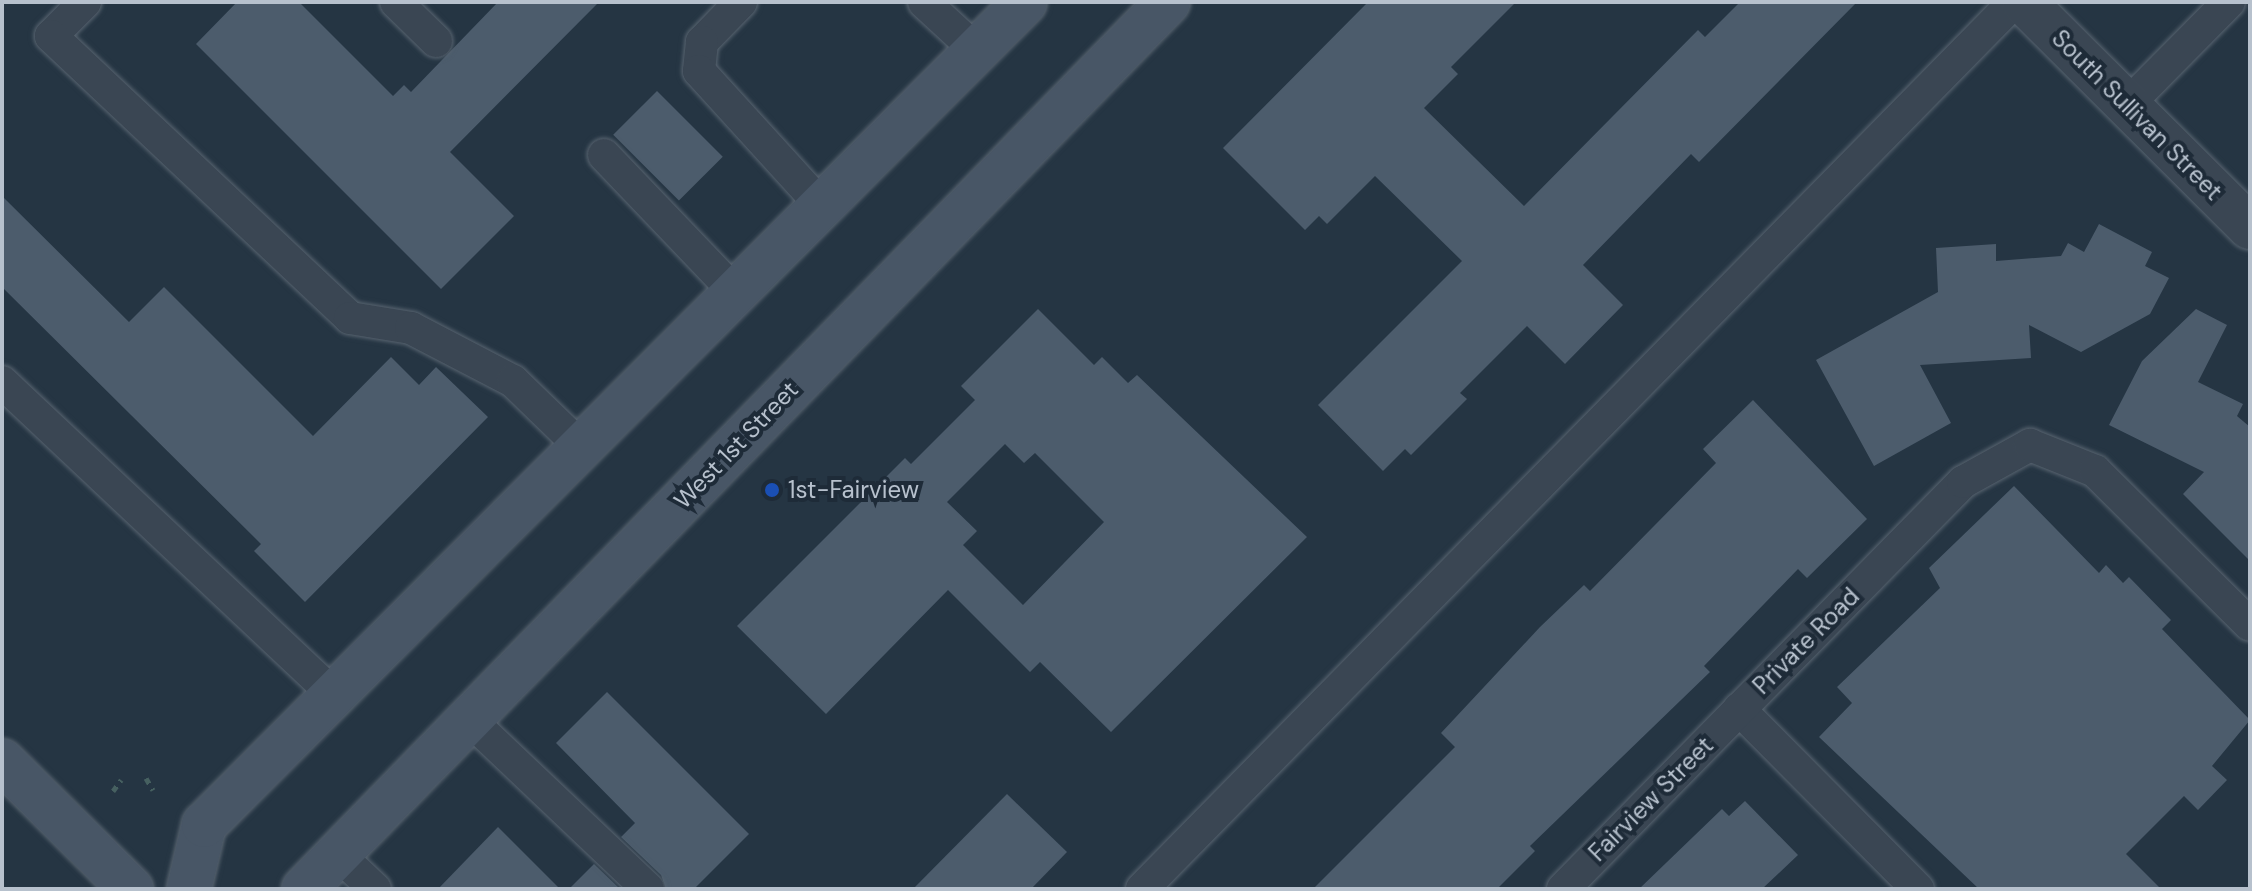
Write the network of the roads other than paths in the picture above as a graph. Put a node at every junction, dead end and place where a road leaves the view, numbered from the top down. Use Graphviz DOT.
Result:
graph roads {
  1 [pos="85,2"];
  2 [pos="396,2"];
  3 [pos="741,2"];
  4 [pos="924,2"];
  5 [pos="1025,2"];
  6 [pos="1168,2"];
  7 [pos="2014,2"];
  8 [pos="2024,2"];
  9 [pos="2229,2"];
  10 [pos="436,41"];
  11 [pos="976,50"];
  12 [pos="2127,105"];
  13 [pos="604,155"];
  14 [pos="822,206"];
  15 [pos="2250,227"];
  16 [pos="735,292"];
  17 [pos="2,382"];
  18 [pos="581,447"];
  19 [pos="2250,625"];
  20 [pos="334,695"];
  21 [pos="1739,709"];
  22 [pos="469,719"];
  23 [pos="2,761"];
  24 [pos="338,854"];
  25 [pos="131,889"];
  26 [pos="189,889"];
  27 [pos="304,889"];
  28 [pos="375,889"];
  29 [pos="648,889"];
  30 [pos="1142,889"];
  31 [pos="1563,889"];
  32 [pos="1918,889"];
  1 -- 18 [label="lane"];
  2 -- 10 [label="lane"];
  3 -- 14 [label="lane"];
  4 -- 11 [label="lane"];
  5 -- 11 [label="main road"];
  6 -- 22 [label="main road, West 1st Street"];
  7 -- 30 [label="lane"];
  8 -- 12 [label="street, South Sullivan Street"];
  9 -- 12 [label="lane"];
  11 -- 14 [label="main road"];
  12 -- 15 [label="street, South Sullivan Street"];
  13 -- 16 [label="lane"];
  14 -- 16 [label="main road"];
  16 -- 18 [label="main road"];
  17 -- 20 [label="lane"];
  18 -- 20 [label="main road"];
  19 -- 21 [label="lane, Private Road"];
  20 -- 26 [label="main road"];
  21 -- 31 [label="lane, Fairview Street"];
  21 -- 32 [label="lane, Private Road"];
  22 -- 24 [label="main road, West 1st Street"];
  22 -- 29 [label="lane"];
  23 -- 25 [label="main road"];
  24 -- 27 [label="main road, West 1st Street"];
  24 -- 28 [label="lane"];
}
